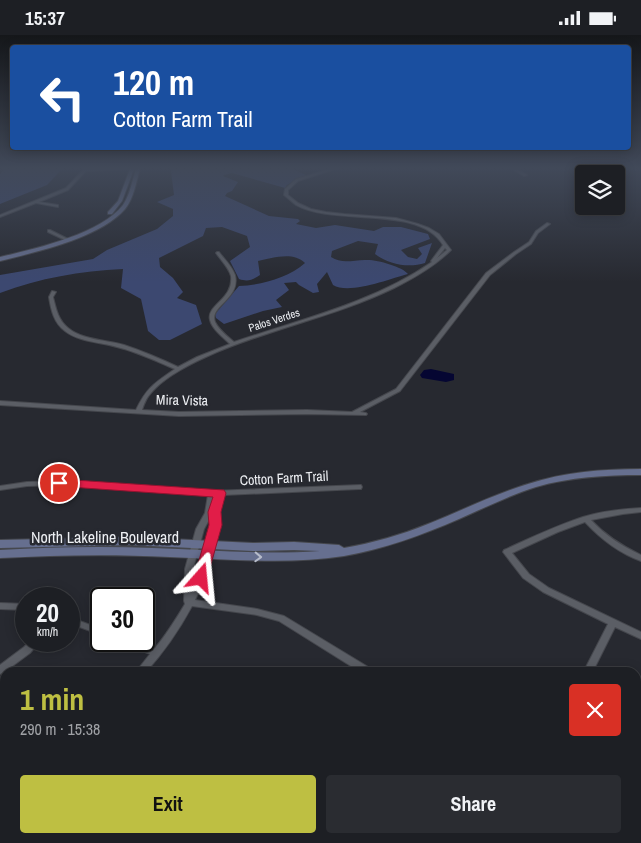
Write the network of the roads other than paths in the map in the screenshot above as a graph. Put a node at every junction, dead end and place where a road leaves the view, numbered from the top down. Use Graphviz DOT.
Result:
graph roads {
  1 [pos="23,207"];
  2 [pos="117,207"];
  3 [pos="124,207"];
  4 [pos="304,207"];
  5 [pos="0,215"];
  6 [pos="548,224"];
  7 [pos="49,231"];
  8 [pos="64,238"];
  9 [pos="218,253"];
  10 [pos="0,257"];
  11 [pos="54,292"];
  12 [pos="233,344"];
  13 [pos="178,369"];
  14 [pos="0,403"];
  15 [pos="138,411"];
  16 [pos="354,413"];
  17 [pos="364,414"];
  18 [pos="641,472"];
  19 [pos="359,487"];
  20 [pos="0,488"];
  21 [pos="216,493"];
  22 [pos="641,510"];
  23 [pos="586,519"];
  24 [pos="0,544"];
  25 [pos="194,549"];
  26 [pos="210,550"];
  27 [pos="0,554"];
  28 [pos="641,557"];
  29 [pos="188,602"];
  30 [pos="0,606"];
  31 [pos="15,607"];
  32 [pos="614,623"];
  33 [pos="641,636"];
  34 [pos="26,652"];
  35 [pos="157,653"];
  36 [pos="4,667"];
  37 [pos="144,667"];
  38 [pos="360,667"];
  39 [pos="590,667"];
  1 -- 5 [label="street"];
  2 -- 8 [label="street"];
  3 -- 8 [label="street"];
  4 -- 12 [label="street, Palos Verdes"];
  6 -- 16 [label="street"];
  7 -- 8 [label="street"];
  8 -- 10 [label="street"];
  9 -- 12 [label="street"];
  11 -- 13 [label="street"];
  12 -- 13 [label="street, Palos Verdes"];
  13 -- 15 [label="street, Palos Verdes"];
  14 -- 15 [label="street, Mira Vista"];
  15 -- 16 [label="street, Mira Vista"];
  16 -- 17 [label="street, Mira Vista"];
  18 -- 26 [label="street, North Lakeline Boulevard"];
  19 -- 21 [label="street, Cotton Farm Trail"];
  20 -- 21 [label="street, Cotton Farm Trail"];
  21 -- 25 [label="street"];
  21 -- 26 [label="street"];
  22 -- 23 [label="street"];
  23 -- 28 [label="street"];
  23 -- 32 [label="street"];
  24 -- 25 [label="main road, North Lakeline Boulevard"];
  25 -- 26 [label="main road, North Lakeline Boulevard"];
  25 -- 27 [label="street, North Lakeline Boulevard"];
  25 -- 29 [label="street"];
  26 -- 29 [label="street"];
  29 -- 35 [label="street"];
  29 -- 38 [label="street"];
  30 -- 31 [label="street"];
  32 -- 33 [label="street"];
  32 -- 39 [label="street"];
  34 -- 36 [label="street"];
  35 -- 37 [label="street"];
}
